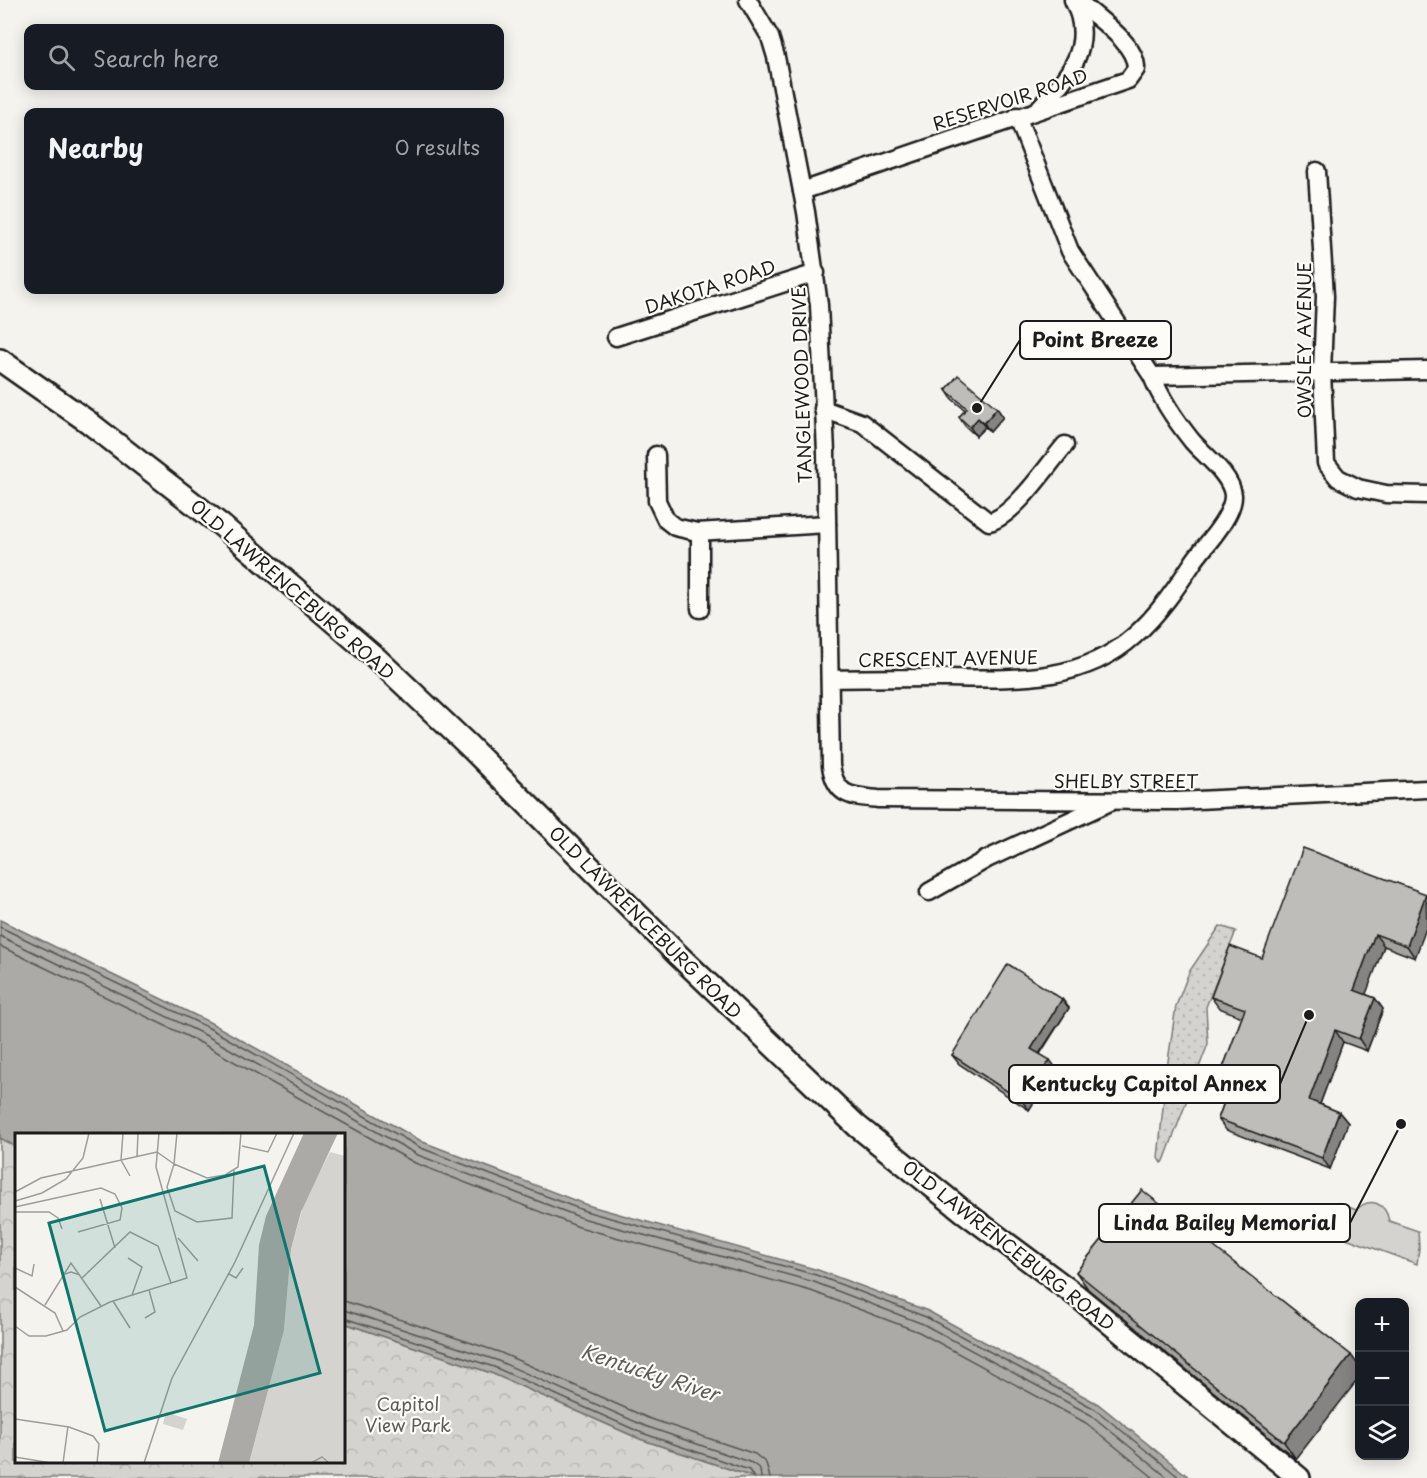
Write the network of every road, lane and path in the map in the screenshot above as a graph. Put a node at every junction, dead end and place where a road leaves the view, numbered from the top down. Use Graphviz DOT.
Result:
graph roads {
  1 [pos="748,0"];
  2 [pos="1075,0"];
  3 [pos="1038,109"];
  4 [pos="1017,116"];
  5 [pos="1317,171"];
  6 [pos="802,191"];
  7 [pos="816,273"];
  8 [pos="616,337"];
  9 [pos="0,360"];
  10 [pos="1427,370"];
  11 [pos="1322,372"];
  12 [pos="1152,376"];
  13 [pos="823,409"];
  14 [pos="1065,446"];
  15 [pos="656,455"];
  16 [pos="1427,495"];
  17 [pos="827,524"];
  18 [pos="700,532"];
  19 [pos="700,609"];
  20 [pos="830,679"];
  21 [pos="833,779"];
  22 [pos="1427,789"];
  23 [pos="1114,801"];
  24 [pos="929,892"];
  25 [pos="1299,1478"];
  1 -- 6 [label="street, TANGLEWOOD DRIVE"];
  2 -- 3 [label="street"];
  2 -- 3 [label="street, RESERVOIR ROAD"];
  3 -- 4 [label="street, RESERVOIR ROAD"];
  4 -- 6 [label="street, RESERVOIR ROAD"];
  4 -- 12 [label="street"];
  5 -- 11 [label="street, OWSLEY AVENUE"];
  6 -- 7 [label="street, TANGLEWOOD DRIVE"];
  7 -- 8 [label="street, DAKOTA ROAD"];
  7 -- 13 [label="street, TANGLEWOOD DRIVE"];
  9 -- 25 [label="main road, OLD LAWRENCEBURG ROAD"];
  10 -- 11 [label="street"];
  11 -- 12 [label="street"];
  11 -- 16 [label="street, OWSLEY AVENUE"];
  12 -- 20 [label="street, CRESCENT AVENUE"];
  13 -- 14 [label="street"];
  13 -- 17 [label="street, TANGLEWOOD DRIVE"];
  15 -- 18 [label="street"];
  17 -- 18 [label="street"];
  17 -- 20 [label="street, TANGLEWOOD DRIVE"];
  18 -- 19 [label="street"];
  20 -- 21 [label="street, TANGLEWOOD DRIVE"];
  21 -- 23 [label="street, SHELBY STREET"];
  22 -- 23 [label="street, SHELBY STREET"];
  23 -- 24 [label="street"];
}
